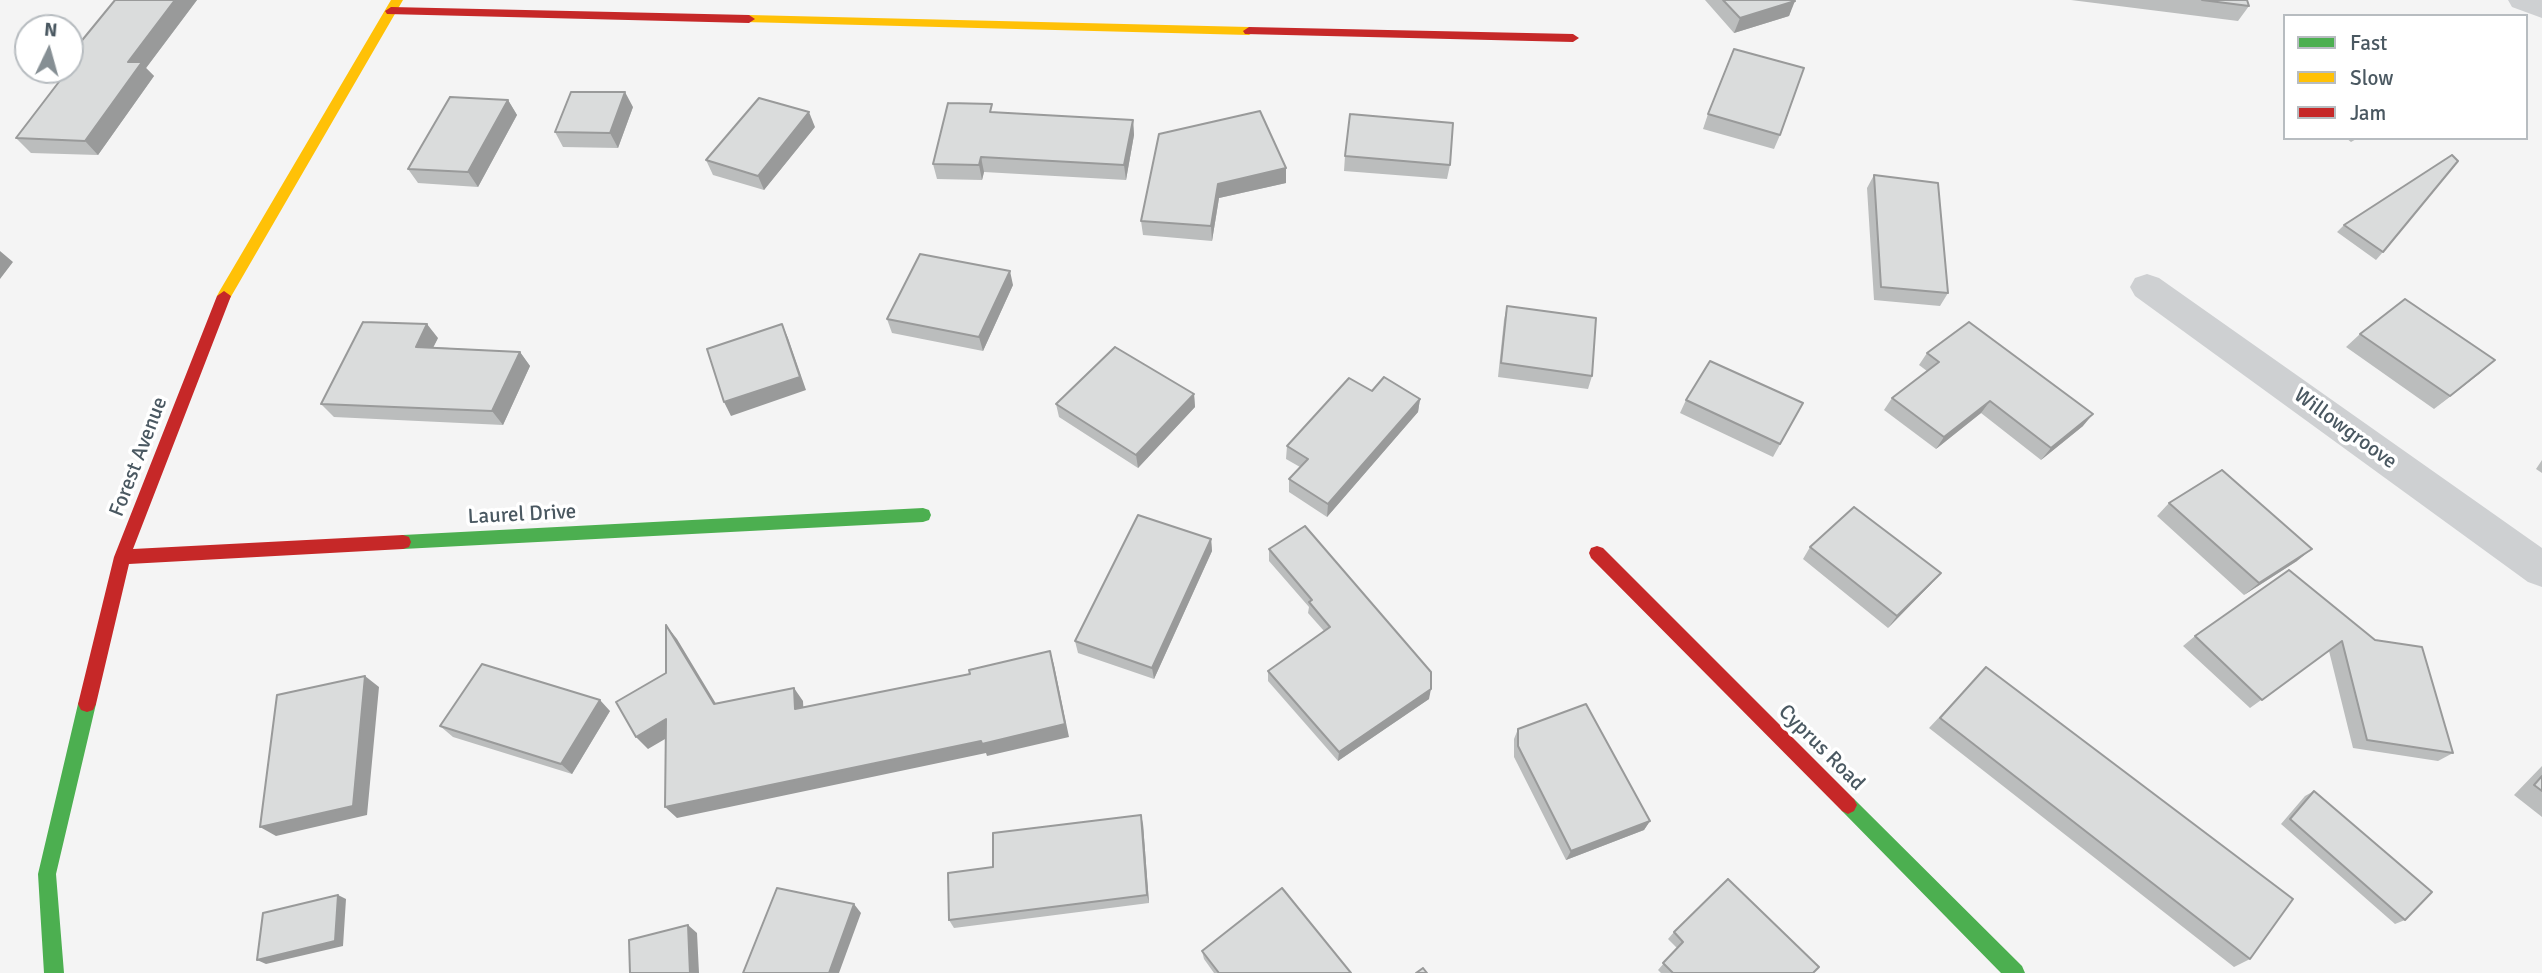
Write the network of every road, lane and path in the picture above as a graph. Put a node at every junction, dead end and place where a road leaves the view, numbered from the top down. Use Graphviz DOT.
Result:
graph roads {
  1 [pos="2523,0"];
  2 [pos="394,5"];
  3 [pos="2542,8"];
  4 [pos="1573,37"];
  5 [pos="2147,287"];
  6 [pos="923,515"];
  7 [pos="1597,553"];
  8 [pos="122,557"];
  9 [pos="2542,570"];
  10 [pos="54,973"];
  11 [pos="2015,973"];
  1 -- 3 [label="street"];
  2 -- 4 [label="street"];
  2 -- 8 [label="street, Forest Avenue"];
  5 -- 9 [label="street, Willowgroove"];
  6 -- 8 [label="street, Laurel Drive"];
  7 -- 11 [label="street, Cyprus Road"];
  8 -- 10 [label="street, Forest Avenue"];
}
